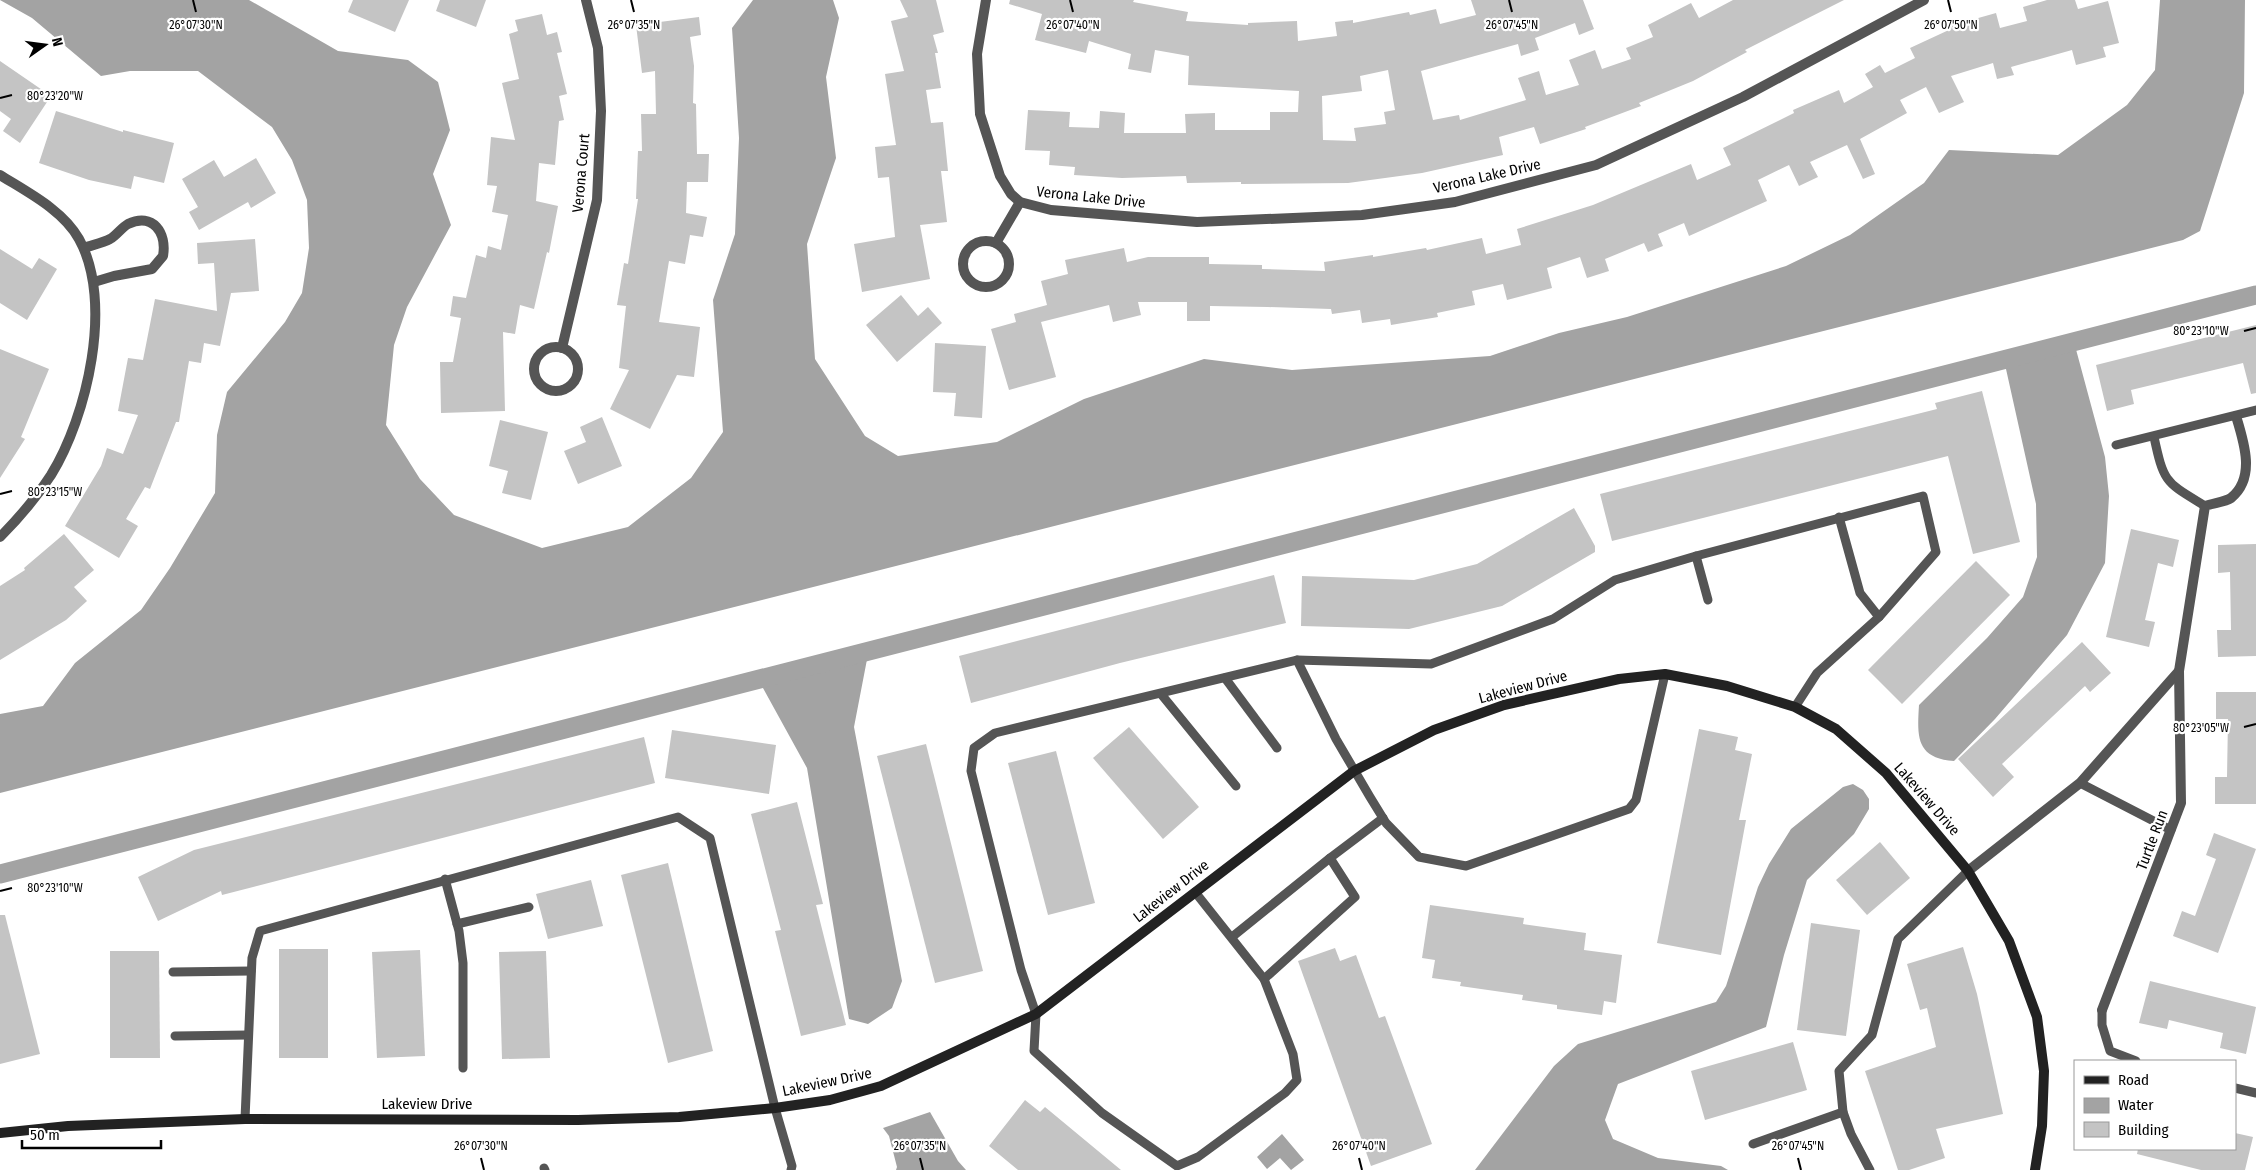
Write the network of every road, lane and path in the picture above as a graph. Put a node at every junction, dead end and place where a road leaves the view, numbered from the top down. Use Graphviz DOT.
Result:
graph roads {
  1 [pos="586,0"];
  2 [pos="986,0"];
  3 [pos="1924,0"];
  4 [pos="0,175"];
  5 [pos="1020,202"];
  6 [pos="996,243"];
  7 [pos="84,248"];
  8 [pos="94,282"];
  9 [pos="562,348"];
  10 [pos="2256,410"];
  11 [pos="2236,416"];
  12 [pos="2154,437"];
  13 [pos="2116,446"];
  14 [pos="2205,506"];
  15 [pos="1839,517"];
  16 [pos="0,537"];
  17 [pos="1696,556"];
  18 [pos="1708,600"];
  19 [pos="1879,617"];
  20 [pos="1297,660"];
  21 [pos="2179,671"];
  22 [pos="1665,674"];
  23 [pos="1225,678"];
  24 [pos="1161,694"];
  25 [pos="1795,707"];
  26 [pos="1277,748"];
  27 [pos="1354,771"];
  28 [pos="2080,783"];
  29 [pos="1236,786"];
  30 [pos="1383,818"];
  31 [pos="2171,830"];
  32 [pos="1330,858"];
  33 [pos="1968,871"];
  34 [pos="445,879"];
  35 [pos="1195,892"];
  36 [pos="529,907"];
  37 [pos="457,924"];
  38 [pos="1232,937"];
  39 [pos="251,971"];
  40 [pos="173,972"];
  41 [pos="1264,979"];
  42 [pos="2102,1010"];
  43 [pos="1036,1014"];
  44 [pos="248,1035"];
  45 [pos="175,1036"];
  46 [pos="2133,1060"];
  47 [pos="463,1068"];
  48 [pos="2236,1088"];
  49 [pos="2256,1093"];
  50 [pos="775,1108"];
  51 [pos="1842,1112"];
  52 [pos="244,1118"];
  53 [pos="0,1133"];
  54 [pos="1753,1144"];
  55 [pos="791,1170"];
  56 [pos="1870,1170"];
  57 [pos="2035,1170"];
  1 -- 9 [label="street, Verona Court"];
  2 -- 5 [label="street, Verona Lake Drive"];
  3 -- 5 [label="street, Verona Lake Drive"];
  4 -- 7 [label="street"];
  5 -- 6 [label="street, Verona Lake Drive"];
  6 -- 6 [label="street"];
  7 -- 8 [label="street"];
  7 -- 8 [label="street"];
  8 -- 16 [label="street"];
  9 -- 9 [label="street"];
  10 -- 11 [label="lane"];
  11 -- 12 [label="lane"];
  11 -- 14 [label="street"];
  12 -- 13 [label="lane"];
  12 -- 14 [label="lane"];
  14 -- 21 [label="street, Turtle Run"];
  15 -- 17 [label="lane"];
  15 -- 19 [label="lane"];
  15 -- 19 [label="lane"];
  17 -- 18 [label="lane"];
  17 -- 20 [label="lane"];
  19 -- 25 [label="lane"];
  20 -- 23 [label="lane"];
  20 -- 27 [label="lane"];
  21 -- 28 [label="street"];
  21 -- 31 [label="street, Turtle Run"];
  22 -- 25 [label="street, Lakeview Drive"];
  22 -- 27 [label="street, Lakeview Drive"];
  22 -- 30 [label="lane"];
  23 -- 24 [label="lane"];
  23 -- 26 [label="lane"];
  24 -- 29 [label="lane"];
  24 -- 43 [label="lane"];
  25 -- 33 [label="street, Lakeview Drive"];
  27 -- 30 [label="lane"];
  27 -- 35 [label="street, Lakeview Drive"];
  28 -- 31 [label="lane"];
  28 -- 33 [label="street"];
  30 -- 32 [label="lane"];
  31 -- 42 [label="street, Turtle Run"];
  32 -- 38 [label="lane"];
  32 -- 41 [label="lane"];
  33 -- 51 [label="lane"];
  33 -- 57 [label="street, Lakeview Drive"];
  34 -- 37 [label="lane"];
  34 -- 39 [label="lane"];
  34 -- 50 [label="lane"];
  35 -- 38 [label="lane"];
  35 -- 43 [label="street, Lakeview Drive"];
  36 -- 37 [label="lane"];
  37 -- 47 [label="lane"];
  38 -- 41 [label="lane"];
  39 -- 40 [label="lane"];
  39 -- 44 [label="lane"];
  41 -- 43 [label="lane"];
  42 -- 46 [label="lane"];
  43 -- 50 [label="street, Lakeview Drive"];
  44 -- 45 [label="lane"];
  44 -- 52 [label="lane"];
  48 -- 49 [label="lane"];
  50 -- 52 [label="street, Lakeview Drive"];
  50 -- 55 [label="lane"];
  51 -- 54 [label="lane"];
  51 -- 56 [label="lane"];
  52 -- 53 [label="street, Lakeview Drive"];
}
